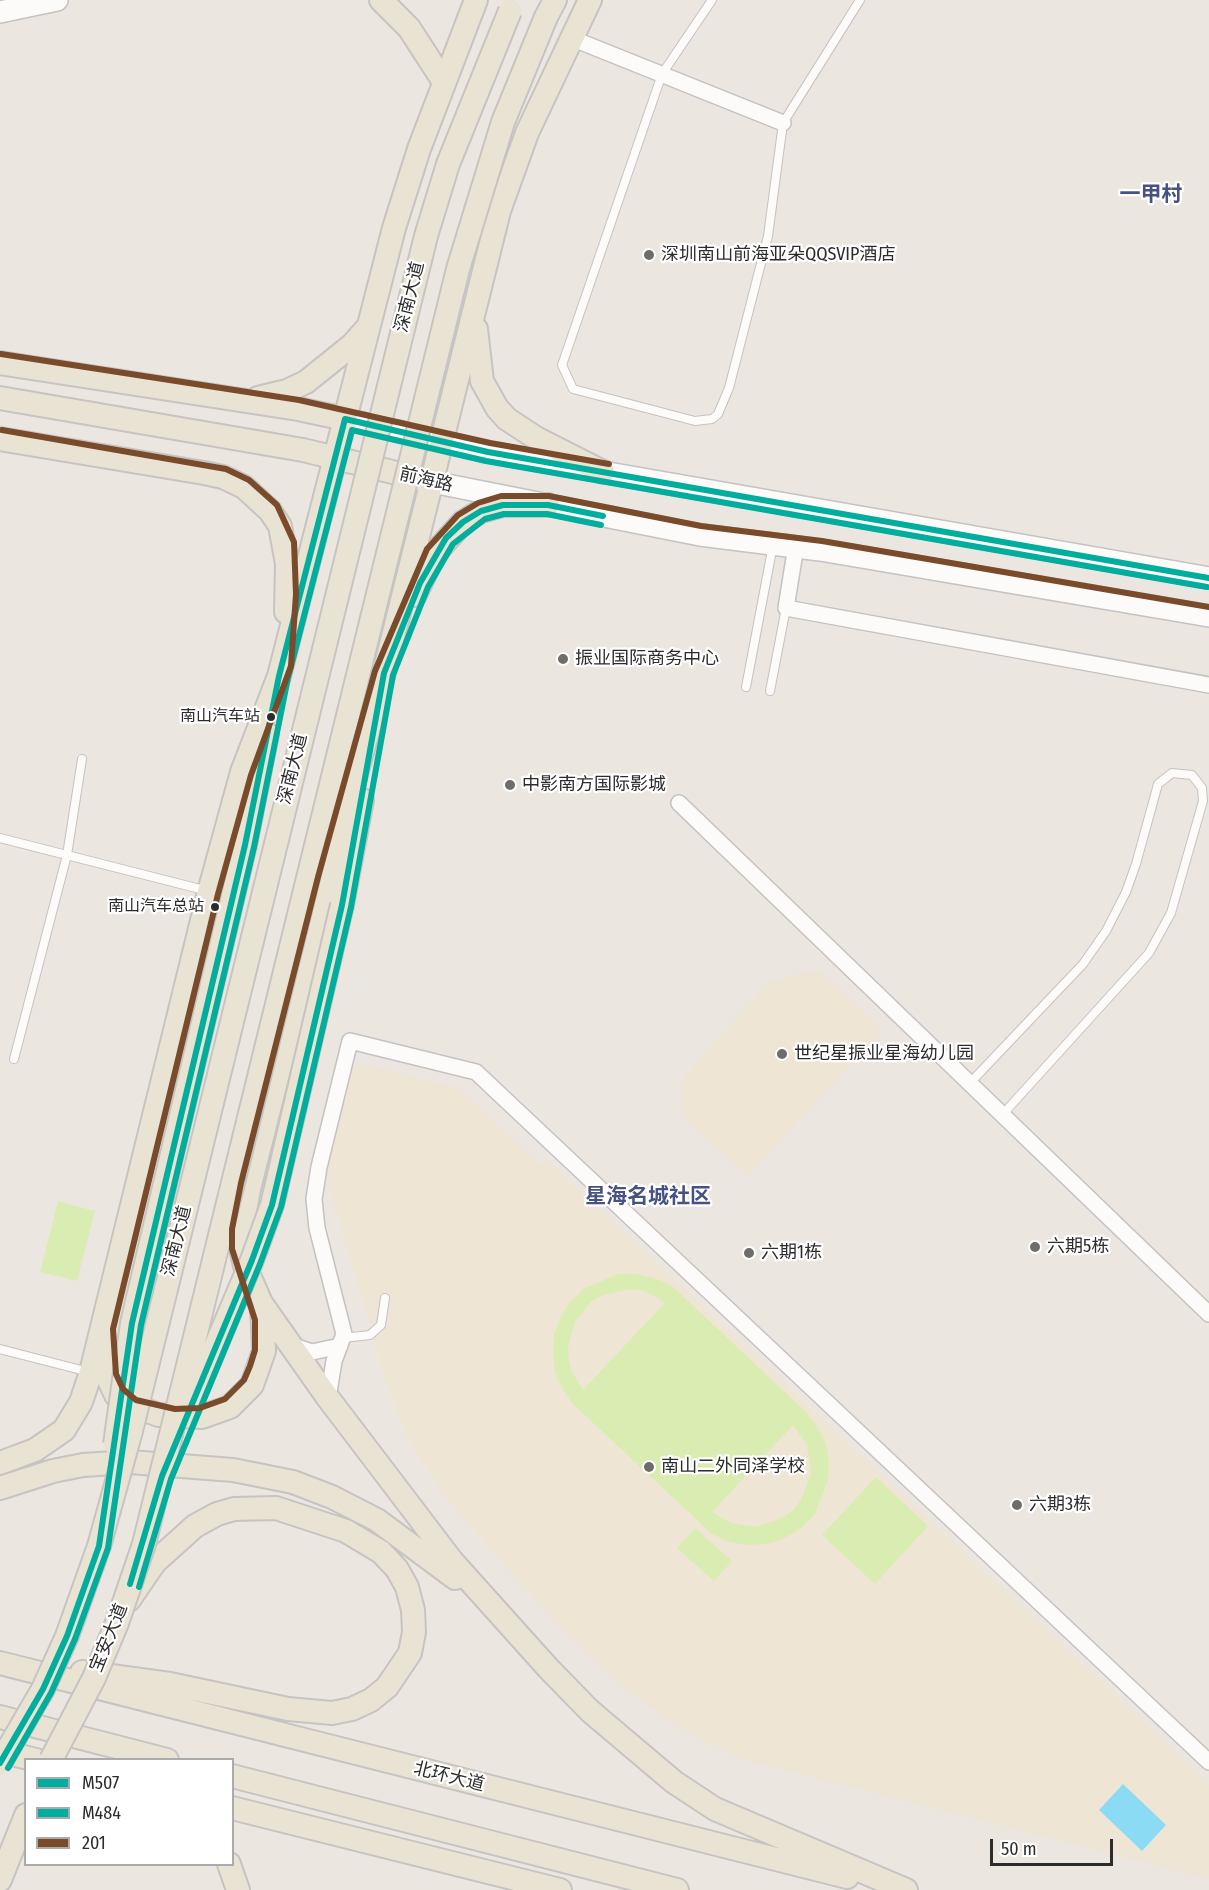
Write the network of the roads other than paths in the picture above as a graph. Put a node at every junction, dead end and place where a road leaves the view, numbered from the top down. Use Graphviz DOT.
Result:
graph roads {
  1 [pos="57,0"];
  2 [pos="381,0"];
  3 [pos="476,0"];
  4 [pos="590,0"];
  5 [pos="712,0"];
  6 [pos="860,0"];
  7 [pos="512,5"];
  8 [pos="551,9"];
  9 [pos="0,12"];
  10 [pos="571,38"];
  11 [pos="662,74"];
  12 [pos="444,82"];
  13 [pos="783,123"];
  14 [pos="484,267"];
  15 [pos="368,327"];
  16 [pos="0,363"];
  17 [pos="0,398"];
  18 [pos="249,401"];
  19 [pos="345,419"];
  20 [pos="0,439"];
  21 [pos="442,441"];
  22 [pos="335,458"];
  23 [pos="603,472"];
  24 [pos="432,482"];
  25 [pos="548,505"];
  26 [pos="773,544"];
  27 [pos="796,546"];
  28 [pos="1209,578"];
  29 [pos="786,608"];
  30 [pos="1209,616"];
  31 [pos="281,670"];
  32 [pos="384,673"];
  33 [pos="1209,685"];
  34 [pos="746,687"];
  35 [pos="770,691"];
  36 [pos="82,759"];
  37 [pos="679,803"];
  38 [pos="0,838"];
  39 [pos="67,855"];
  40 [pos="209,892"];
  41 [pos="14,1059"];
  42 [pos="970,1083"];
  43 [pos="1003,1114"];
  44 [pos="385,1298"];
  45 [pos="261,1304"];
  46 [pos="1209,1314"];
  47 [pos="104,1328"];
  48 [pos="342,1342"];
  49 [pos="291,1345"];
  50 [pos="0,1349"];
  51 [pos="91,1372"];
  52 [pos="116,1395"];
  53 [pos="328,1398"];
  54 [pos="0,1463"];
  55 [pos="162,1476"];
  56 [pos="0,1488"];
  57 [pos="99,1546"];
  58 [pos="496,1611"];
  59 [pos="117,1623"];
  60 [pos="0,1663"];
  61 [pos="0,1717"];
  62 [pos="0,1751"];
  63 [pos="28,1758"];
  64 [pos="52,1758"];
  65 [pos="159,1758"];
  66 [pos="1209,1762"];
  67 [pos="0,1763"];
  68 [pos="234,1777"];
  69 [pos="24,1802"];
  70 [pos="234,1808"];
  71 [pos="24,1820"];
  72 [pos="0,1836"];
  73 [pos="230,1866"];
  74 [pos="0,1880"];
  75 [pos="238,1890"];
  76 [pos="560,1890"];
  77 [pos="677,1890"];
  78 [pos="898,1890"];
  79 [pos="906,1890"];
  1 -- 9 [label="main road"];
  2 -- 12 [label="main road"];
  3 -- 12 [label="main road, 深南大道"];
  4 -- 10 [label="main road"];
  5 -- 11 [label="lane"];
  6 -- 13 [label="lane"];
  7 -- 57 [label="main road, 深南大道, bridge"];
  8 -- 55 [label="main road, bridge"];
  10 -- 11 [label="street"];
  10 -- 14 [label="main road"];
  11 -- 13 [label="street"];
  11 -- 13 [label="lane"];
  12 -- 15 [label="main road, 深南大道"];
  14 -- 21 [label="main road"];
  14 -- 23 [label="main road"];
  15 -- 18 [label="main road"];
  15 -- 19 [label="main road, 深南大道"];
  16 -- 18 [label="main road"];
  17 -- 22 [label="main road, 前海路"];
  18 -- 19 [label="main road"];
  19 -- 21 [label="main road"];
  19 -- 22 [label="main road, 深南大道"];
  20 -- 31 [label="main road"];
  21 -- 23 [label="main road"];
  21 -- 24 [label="main road"];
  22 -- 24 [label="main road, 前海路"];
  22 -- 31 [label="main road, 深南大道"];
  23 -- 28 [label="main road"];
  24 -- 25 [label="main road, 前海路"];
  24 -- 32 [label="main road"];
  25 -- 26 [label="main road, 前海路"];
  25 -- 32 [label="main road"];
  26 -- 27 [label="main road, 前海路"];
  26 -- 34 [label="lane"];
  27 -- 29 [label="street"];
  27 -- 30 [label="main road, 前海路"];
  29 -- 33 [label="street"];
  29 -- 35 [label="lane"];
  31 -- 40 [label="main road, 深南大道"];
  31 -- 57 [label="main road, bridge"];
  32 -- 45 [label="main road"];
  32 -- 55 [label="main road, bridge"];
  36 -- 39 [label="lane"];
  37 -- 42 [label="street"];
  38 -- 39 [label="lane"];
  39 -- 40 [label="lane"];
  39 -- 41 [label="lane"];
  40 -- 47 [label="main road, 深南大道"];
  42 -- 43 [label="street"];
  42 -- 43 [label="lane"];
  43 -- 46 [label="street"];
  44 -- 48 [label="lane"];
  45 -- 49 [label="main road"];
  45 -- 52 [label="main road"];
  47 -- 51 [label="main road"];
  47 -- 52 [label="main road"];
  48 -- 49 [label="street"];
  48 -- 53 [label="street"];
  48 -- 66 [label="street"];
  49 -- 53 [label="main road"];
  50 -- 51 [label="lane"];
  51 -- 52 [label="lane"];
  51 -- 54 [label="main road"];
  53 -- 58 [label="main road"];
  55 -- 59 [label="main road, 宝安大道, bridge"];
  56 -- 58 [label="main road"];
  57 -- 67 [label="main road, bridge"];
  58 -- 79 [label="main road"];
  59 -- 60 [label="main road, bridge"];
  59 -- 64 [label="main road, 宝安大道, bridge"];
  60 -- 78 [label="main road, 北环大道"];
  61 -- 65 [label="main road"];
  62 -- 63 [label="main road"];
  68 -- 77 [label="main road"];
  69 -- 72 [label="main road"];
  70 -- 76 [label="main road"];
  71 -- 74 [label="main road"];
  73 -- 75 [label="main road"];
}
